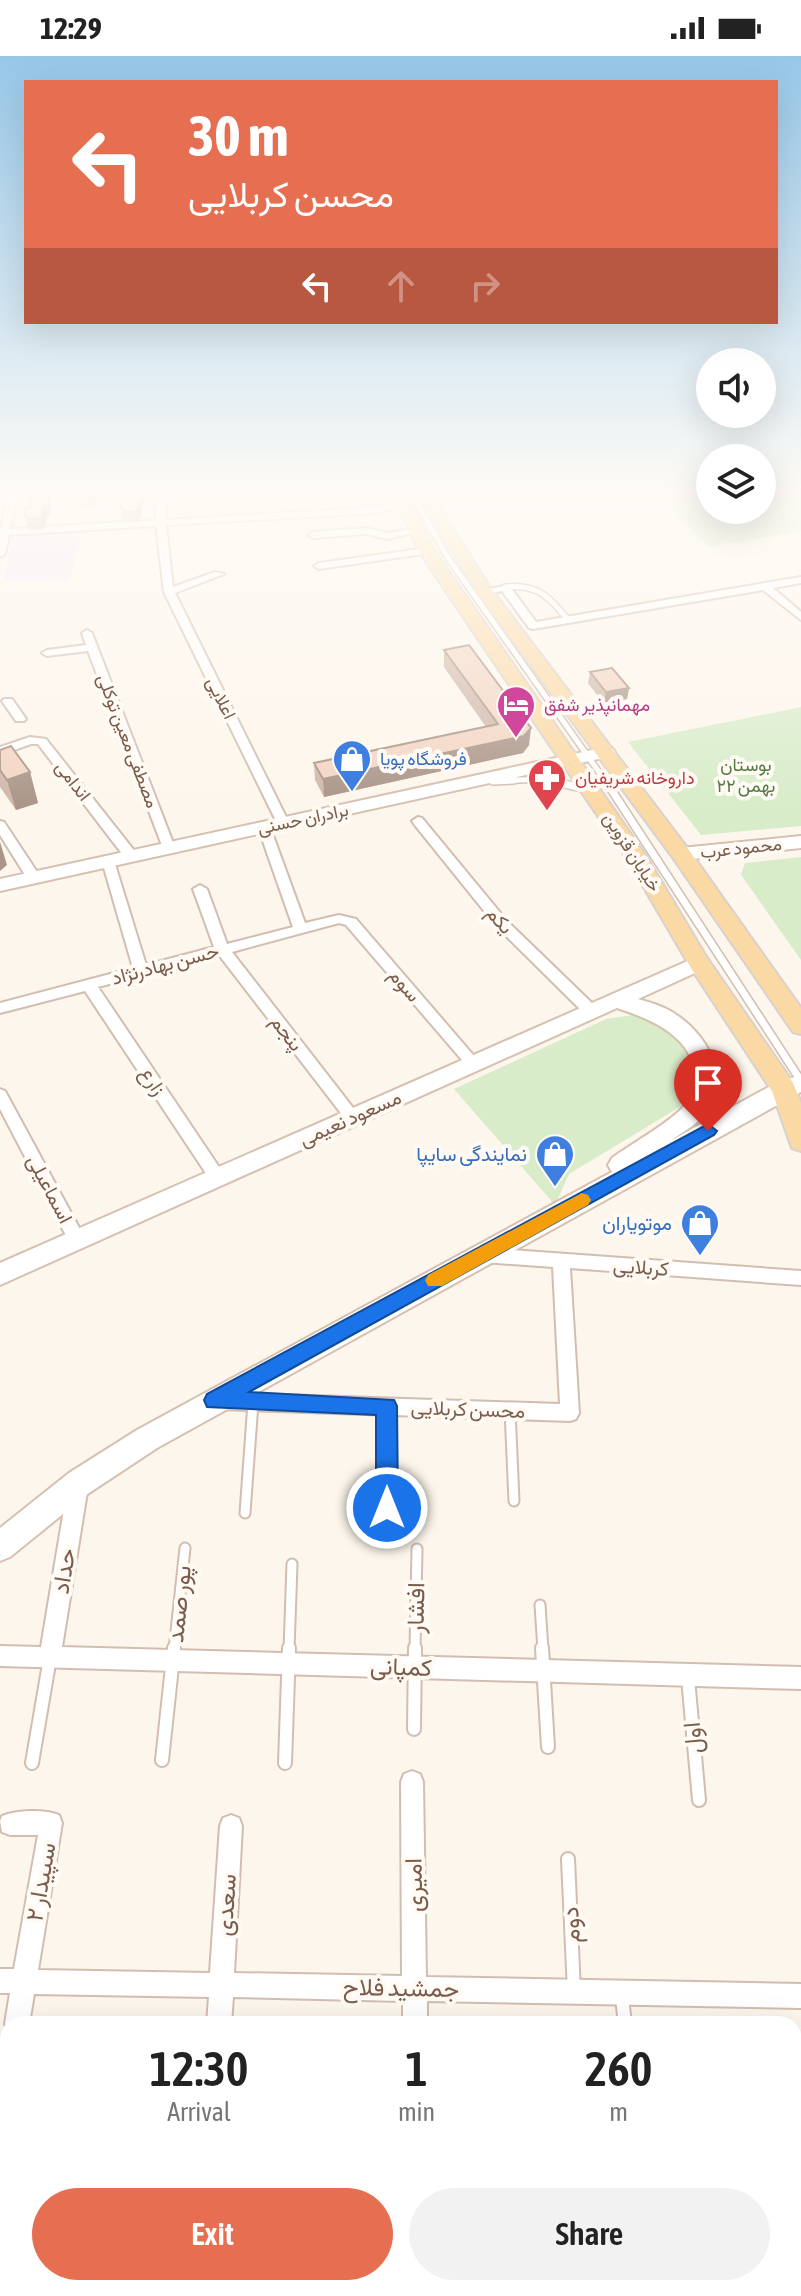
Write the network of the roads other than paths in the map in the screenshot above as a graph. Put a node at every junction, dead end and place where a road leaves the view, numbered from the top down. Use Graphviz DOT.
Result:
graph roads {
  1 [pos="172,600"];
  2 [pos="460,600"];
  3 [pos="480,600"];
  4 [pos="490,600"];
  5 [pos="514,600"];
  6 [pos="550,600"];
  7 [pos="687,600"];
  8 [pos="781,600"];
  9 [pos="801,617"];
  10 [pos="568,620"];
  11 [pos="87,633"];
  12 [pos="92,647"];
  13 [pos="47,653"];
  14 [pos="14,710"];
  15 [pos="0,714"];
  16 [pos="0,751"];
  17 [pos="598,754"];
  18 [pos="570,760"];
  19 [pos="592,791"];
  20 [pos="418,821"];
  21 [pos="0,825"];
  22 [pos="270,827"];
  23 [pos="801,842"];
  24 [pos="169,848"];
  25 [pos="681,854"];
  26 [pos="131,856"];
  27 [pos="109,863"];
  28 [pos="34,878"];
  29 [pos="0,887"];
  30 [pos="200,889"];
  31 [pos="330,920"];
  32 [pos="300,928"];
  33 [pos="222,949"];
  34 [pos="699,963"];
  35 [pos="141,970"];
  36 [pos="88,984"];
  37 [pos="617,1000"];
  38 [pos="0,1008"];
  39 [pos="591,1011"];
  40 [pos="801,1026"];
  41 [pos="473,1063"];
  42 [pos="795,1084"];
  43 [pos="0,1095"];
  44 [pos="352,1117"];
  45 [pos="801,1141"];
  46 [pos="217,1177"];
  47 [pos="558,1213"];
  48 [pos="77,1240"];
  49 [pos="481,1255"];
  50 [pos="561,1261"];
  51 [pos="0,1274"];
  52 [pos="801,1278"];
  53 [pos="214,1400"];
  54 [pos="253,1402"];
  55 [pos="387,1406"];
  56 [pos="510,1410"];
  57 [pos="79,1483"];
  58 [pos="514,1501"];
  59 [pos="387,1508"];
  60 [pos="245,1513"];
  61 [pos="0,1547"];
  62 [pos="185,1548"];
  63 [pos="417,1549"];
  64 [pos="292,1564"];
  65 [pos="540,1605"];
  66 [pos="0,1656"];
  67 [pos="50,1658"];
  68 [pos="173,1661"];
  69 [pos="288,1664"];
  70 [pos="415,1667"];
  71 [pos="544,1671"];
  72 [pos="687,1675"];
  73 [pos="801,1678"];
  74 [pos="414,1729"];
  75 [pos="548,1747"];
  76 [pos="162,1760"];
  77 [pos="32,1763"];
  78 [pos="285,1763"];
  79 [pos="412,1782"];
  80 [pos="699,1800"];
  81 [pos="10,1824"];
  82 [pos="231,1826"];
  83 [pos="568,1859"];
  84 [pos="12,1981"];
  85 [pos="221,1985"];
  86 [pos="415,1988"];
  87 [pos="574,1991"];
  88 [pos="622,1992"];
  89 [pos="801,1996"];
  90 [pos="16,2016"];
  91 [pos="219,2016"];
  92 [pos="415,2016"];
  93 [pos="624,2016"];
  1 -- 22 [label="street, اعلایی"];
  2 -- 18 [label="main road, خیابان قزوین"];
  3 -- 17 [label="lane"];
  4 -- 17 [label="main road, خیابان قزوین"];
  5 -- 10 [label="street"];
  6 -- 10 [label="lane"];
  7 -- 10 [label="street"];
  8 -- 9 [label="street"];
  11 -- 12 [label="street, مصطفی معین توکلی"];
  12 -- 13 [label="street"];
  12 -- 24 [label="street, مصطفی معین توکلی"];
  14 -- 15 [label="street"];
  16 -- 26 [label="street, اندامی"];
  17 -- 18 [label="main road, برادران حسنی"];
  17 -- 25 [label="main road, خیابان قزوین"];
  17 -- 42 [label="lane"];
  18 -- 19 [label="main road, خیابان قزوین"];
  18 -- 22 [label="main road, برادران حسنی"];
  19 -- 22 [label="lane"];
  19 -- 34 [label="main road, خیابان قزوین"];
  20 -- 39 [label="street, یکم"];
  21 -- 28 [label="street"];
  22 -- 24 [label="main road, برادران حسنی"];
  22 -- 27 [label="lane"];
  22 -- 32 [label="street, اعلایی"];
  23 -- 25 [label="main road, محمود عرب"];
  24 -- 26 [label="main road, برادران حسنی"];
  25 -- 40 [label="main road, خیابان قزوین"];
  26 -- 27 [label="main road, برادران حسنی"];
  27 -- 28 [label="main road, برادران حسنی"];
  27 -- 29 [label="lane"];
  27 -- 35 [label="street"];
  28 -- 29 [label="main road, برادران حسنی"];
  30 -- 33 [label="street, پنجم"];
  31 -- 32 [label="street, حسن بهادرنژاد"];
  31 -- 41 [label="street, سوم"];
  32 -- 33 [label="street, حسن بهادرنژاد"];
  33 -- 35 [label="street, حسن بهادرنژاد"];
  33 -- 44 [label="street, پنجم"];
  34 -- 37 [label="main road, مسعود نعیمی"];
  34 -- 42 [label="main road, خیابان قزوین"];
  35 -- 36 [label="street, حسن بهادرنژاد"];
  36 -- 38 [label="street, حسن بهادرنژاد"];
  36 -- 46 [label="street, زارع"];
  37 -- 39 [label="main road, مسعود نعیمی"];
  37 -- 47 [label="main road"];
  39 -- 41 [label="main road, مسعود نعیمی"];
  41 -- 44 [label="main road, مسعود نعیمی"];
  42 -- 45 [label="main road, خیابان قزوین"];
  42 -- 47 [label="main road"];
  43 -- 48 [label="street, اسماعیلی"];
  44 -- 46 [label="main road, مسعود نعیمی"];
  46 -- 48 [label="main road, مسعود نعیمی"];
  47 -- 49 [label="main road"];
  48 -- 51 [label="main road, مسعود نعیمی"];
  49 -- 50 [label="street, کربلایی"];
  49 -- 53 [label="main road"];
  50 -- 52 [label="street, کربلایی"];
  50 -- 56 [label="street, محسن کربلایی"];
  53 -- 54 [label="street, محسن کربلایی"];
  53 -- 57 [label="main road"];
  54 -- 55 [label="street, محسن کربلایی"];
  54 -- 60 [label="lane"];
  55 -- 56 [label="street, محسن کربلایی"];
  55 -- 59 [label="lane"];
  56 -- 58 [label="lane"];
  57 -- 61 [label="main road"];
  57 -- 67 [label="street, حداد"];
  62 -- 68 [label="lane, پور صمد"];
  63 -- 70 [label="lane, افشار"];
  64 -- 69 [label="lane"];
  65 -- 71 [label="lane"];
  66 -- 67 [label="street, کمپانی"];
  67 -- 68 [label="street, کمپانی"];
  67 -- 77 [label="lane"];
  68 -- 69 [label="street, کمپانی"];
  68 -- 76 [label="lane, پور صمد"];
  69 -- 70 [label="street, کمپانی"];
  69 -- 78 [label="lane"];
  70 -- 71 [label="street, کمپانی"];
  70 -- 74 [label="lane, افشار"];
  71 -- 72 [label="street, کمپانی"];
  71 -- 75 [label="lane"];
  72 -- 73 [label="street, کمپانی"];
  72 -- 80 [label="lane, اول"];
  79 -- 86 [label="street, امیری"];
  81 -- 84 [label="street, سپیدار ۲"];
  82 -- 85 [label="street, سعدی"];
  83 -- 87 [label="lane, دوم"];
  84 -- 85 [label="street, جمشید فلاح"];
  84 -- 90 [label="street"];
  85 -- 86 [label="street, جمشید فلاح"];
  85 -- 91 [label="street, سعدی"];
  86 -- 87 [label="street, جمشید فلاح"];
  86 -- 92 [label="street, امیری"];
  87 -- 88 [label="street, جمشید فلاح"];
  88 -- 89 [label="street, جمشید فلاح"];
  88 -- 93 [label="lane"];
}
